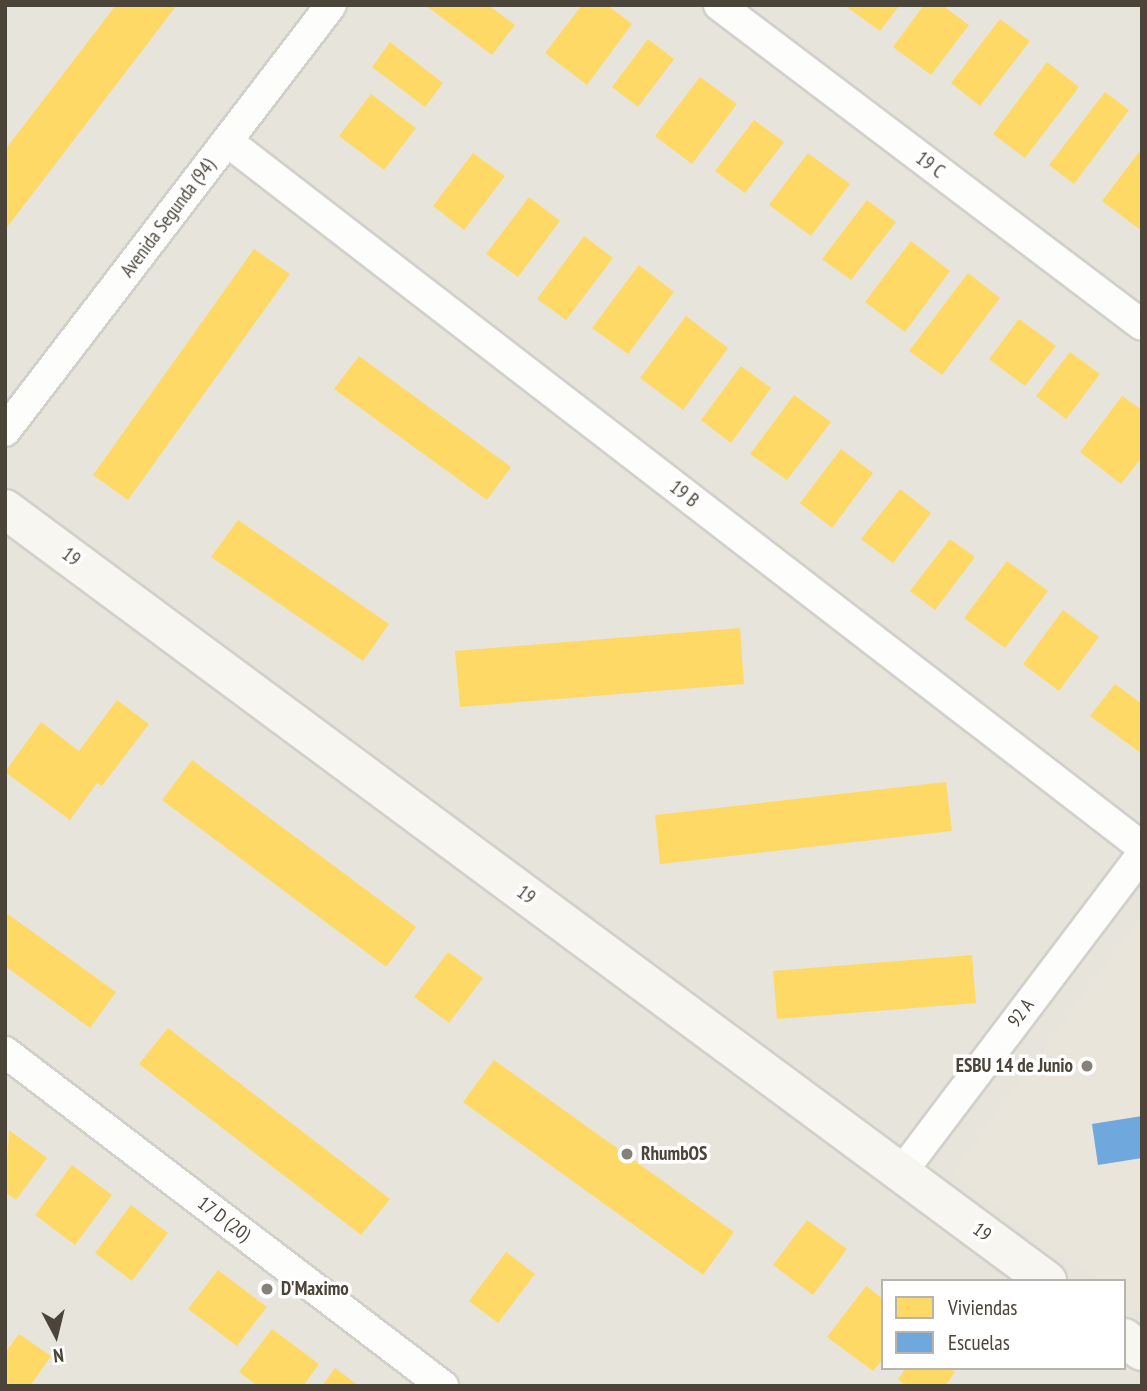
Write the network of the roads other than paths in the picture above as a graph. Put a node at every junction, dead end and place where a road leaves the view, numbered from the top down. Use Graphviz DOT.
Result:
graph roads {
  1 [pos="331,5"];
  2 [pos="719,5"];
  3 [pos="227,141"];
  4 [pos="1142,325"];
  5 [pos="5,431"];
  6 [pos="5,509"];
  7 [pos="1142,847"];
  8 [pos="1142,854"];
  9 [pos="5,1052"];
  10 [pos="901,1173"];
  11 [pos="1044,1279"];
  12 [pos="1126,1339"];
  13 [pos="1142,1351"];
  14 [pos="443,1386"];
  1 -- 3 [label="street, Avenida Segunda (94)"];
  2 -- 4 [label="street, 19 C"];
  3 -- 5 [label="street, Avenida Segunda (94)"];
  3 -- 7 [label="street, 19 B"];
  6 -- 10 [label="street, 19"];
  8 -- 10 [label="street, 92 A"];
  9 -- 14 [label="street, 17 D (20)"];
  10 -- 11 [label="street, 19"];
  12 -- 13 [label="street"];
}
